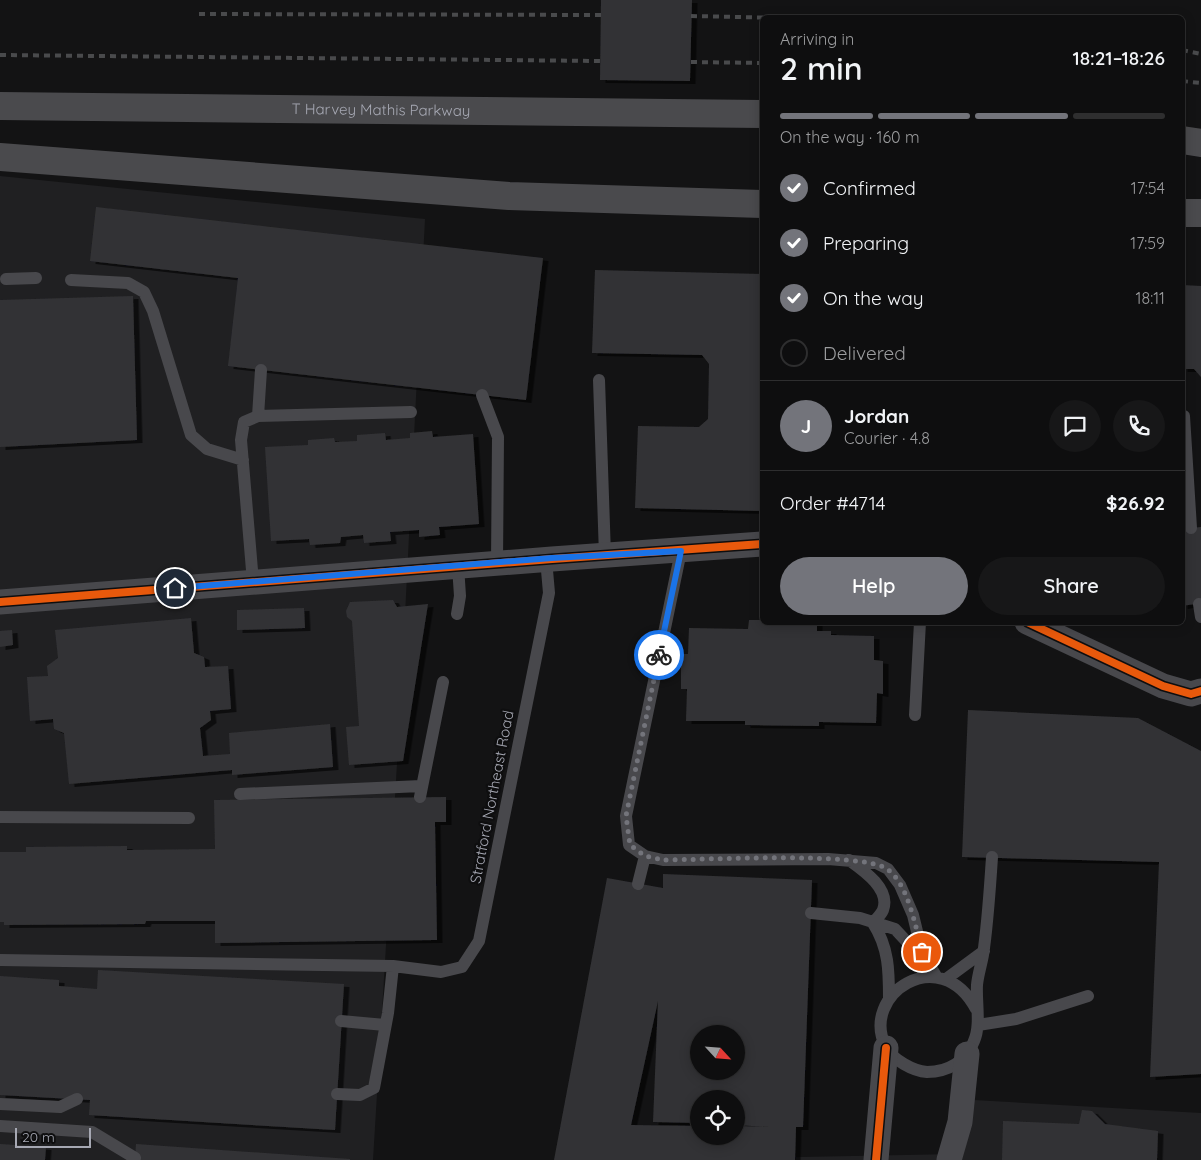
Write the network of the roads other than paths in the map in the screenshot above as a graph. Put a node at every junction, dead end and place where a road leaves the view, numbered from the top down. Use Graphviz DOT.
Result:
graph roads {
  1 [pos="0,106"];
  2 [pos="760,114"];
  3 [pos="1185,140"];
  4 [pos="1201,143"];
  5 [pos="0,157"];
  6 [pos="760,204"];
  7 [pos="1185,213"];
  8 [pos="1201,214"];
  9 [pos="36,278"];
  10 [pos="6,279"];
  11 [pos="71,280"];
  12 [pos="262,370"];
  13 [pos="599,380"];
  14 [pos="482,395"];
  15 [pos="411,412"];
  16 [pos="258,416"];
  17 [pos="1185,432"];
  18 [pos="243,460"];
  19 [pos="1191,528"];
  20 [pos="760,544"];
  21 [pos="681,551"];
  22 [pos="605,556"];
  23 [pos="546,559"];
  24 [pos="497,564"];
  25 [pos="458,566"];
  26 [pos="253,582"];
  27 [pos="0,602"];
  28 [pos="1199,604"];
  29 [pos="457,614"];
  30 [pos="1201,617"];
  31 [pos="920,625"];
  32 [pos="1033,625"];
  33 [pos="443,682"];
  34 [pos="1201,691"];
  35 [pos="916,715"];
  36 [pos="240,794"];
  37 [pos="0,817"];
  38 [pos="189,818"];
  39 [pos="645,856"];
  40 [pos="992,858"];
  41 [pos="849,860"];
  42 [pos="638,884"];
  43 [pos="811,914"];
  44 [pos="873,924"];
  45 [pos="984,951"];
  46 [pos="922,952"];
  47 [pos="0,960"];
  48 [pos="393,966"];
  49 [pos="941,978"];
  50 [pos="1088,996"];
  51 [pos="889,999"];
  52 [pos="976,1009"];
  53 [pos="341,1020"];
  54 [pos="385,1025"];
  55 [pos="978,1025"];
  56 [pos="886,1048"];
  57 [pos="968,1054"];
  58 [pos="337,1094"];
  59 [pos="77,1099"];
  60 [pos="0,1104"];
  61 [pos="0,1126"];
  62 [pos="135,1158"];
  63 [pos="876,1160"];
  64 [pos="949,1160"];
  1 -- 2 [label="highway, T Harvey Mathis Parkway"];
  3 -- 4 [label="highway"];
  5 -- 6 [label="highway"];
  7 -- 8 [label="highway"];
  9 -- 10 [label="lane"];
  11 -- 18 [label="lane"];
  12 -- 16 [label="lane"];
  13 -- 22 [label="lane"];
  14 -- 24 [label="lane"];
  15 -- 16 [label="lane"];
  16 -- 18 [label="lane"];
  17 -- 19 [label="lane"];
  18 -- 26 [label="lane"];
  20 -- 21 [label="street"];
  21 -- 22 [label="street"];
  21 -- 39 [label="lane"];
  22 -- 23 [label="street"];
  23 -- 24 [label="street"];
  23 -- 48 [label="lane, Stratford Northeast Road"];
  24 -- 25 [label="street"];
  25 -- 26 [label="street"];
  25 -- 29 [label="lane"];
  26 -- 27 [label="street"];
  28 -- 30 [label="lane"];
  31 -- 35 [label="lane"];
  32 -- 34 [label="street"];
  33 -- 36 [label="lane"];
  37 -- 38 [label="lane"];
  39 -- 41 [label="lane"];
  39 -- 42 [label="lane"];
  40 -- 45 [label="lane"];
  41 -- 44 [label="lane"];
  41 -- 46 [label="lane"];
  43 -- 44 [label="lane"];
  44 -- 46 [label="lane"];
  44 -- 51 [label="lane"];
  45 -- 49 [label="lane"];
  45 -- 52 [label="lane"];
  46 -- 49 [label="lane"];
  47 -- 48 [label="lane, Stratford Northeast Road"];
  48 -- 54 [label="lane"];
  49 -- 51 [label="lane"];
  49 -- 52 [label="lane"];
  50 -- 55 [label="lane"];
  51 -- 56 [label="lane"];
  52 -- 55 [label="lane"];
  53 -- 54 [label="lane"];
  54 -- 58 [label="lane"];
  55 -- 57 [label="lane"];
  56 -- 57 [label="lane"];
  56 -- 63 [label="street"];
  57 -- 64 [label="street"];
  59 -- 60 [label="lane"];
  61 -- 62 [label="lane"];
}
